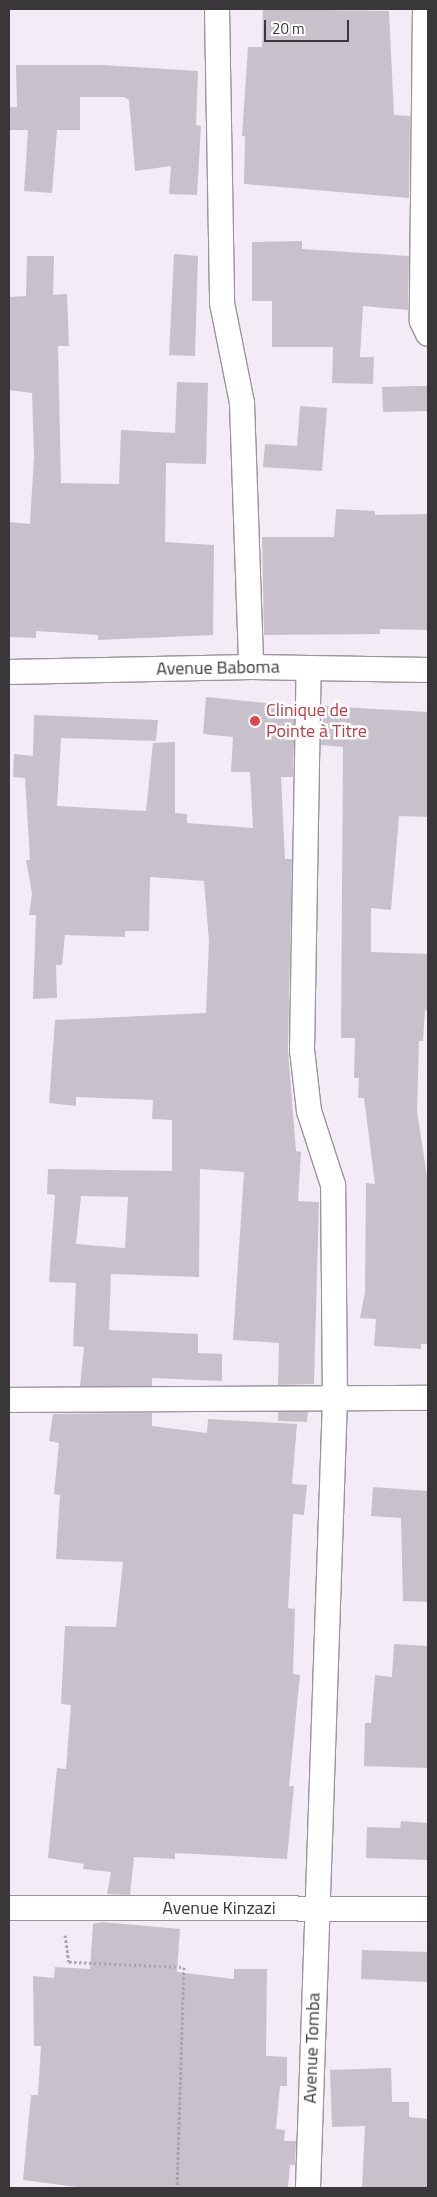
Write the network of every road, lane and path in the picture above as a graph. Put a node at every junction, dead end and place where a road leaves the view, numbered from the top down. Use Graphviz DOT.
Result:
graph roads {
  1 [pos="217,9"];
  2 [pos="425,9"];
  3 [pos="428,334"];
  4 [pos="250,667"];
  5 [pos="309,668"];
  6 [pos="428,670"];
  7 [pos="9,672"];
  8 [pos="428,1398"];
  9 [pos="9,1400"];
  10 [pos="335,1401"];
  11 [pos="316,1907"];
  12 [pos="9,1908"];
  13 [pos="62,1909"];
  14 [pos="428,1910"];
  15 [pos="177,2188"];
  16 [pos="308,2188"];
  1 -- 4 [label="street"];
  2 -- 3 [label="street"];
  4 -- 5 [label="street, Avenue Baboma"];
  4 -- 7 [label="street, Avenue Baboma"];
  5 -- 6 [label="street, Avenue Baboma"];
  5 -- 10 [label="street, Avenue Tomba"];
  8 -- 10 [label="street"];
  9 -- 10 [label="street"];
  10 -- 11 [label="street, Avenue Tomba"];
  11 -- 13 [label="street, Avenue Kinzazi"];
  11 -- 14 [label="street, Avenue Kinzazi"];
  11 -- 16 [label="street, Avenue Tomba"];
  12 -- 13 [label="street, Avenue Kinzazi"];
  13 -- 15 [label="path"];
}
